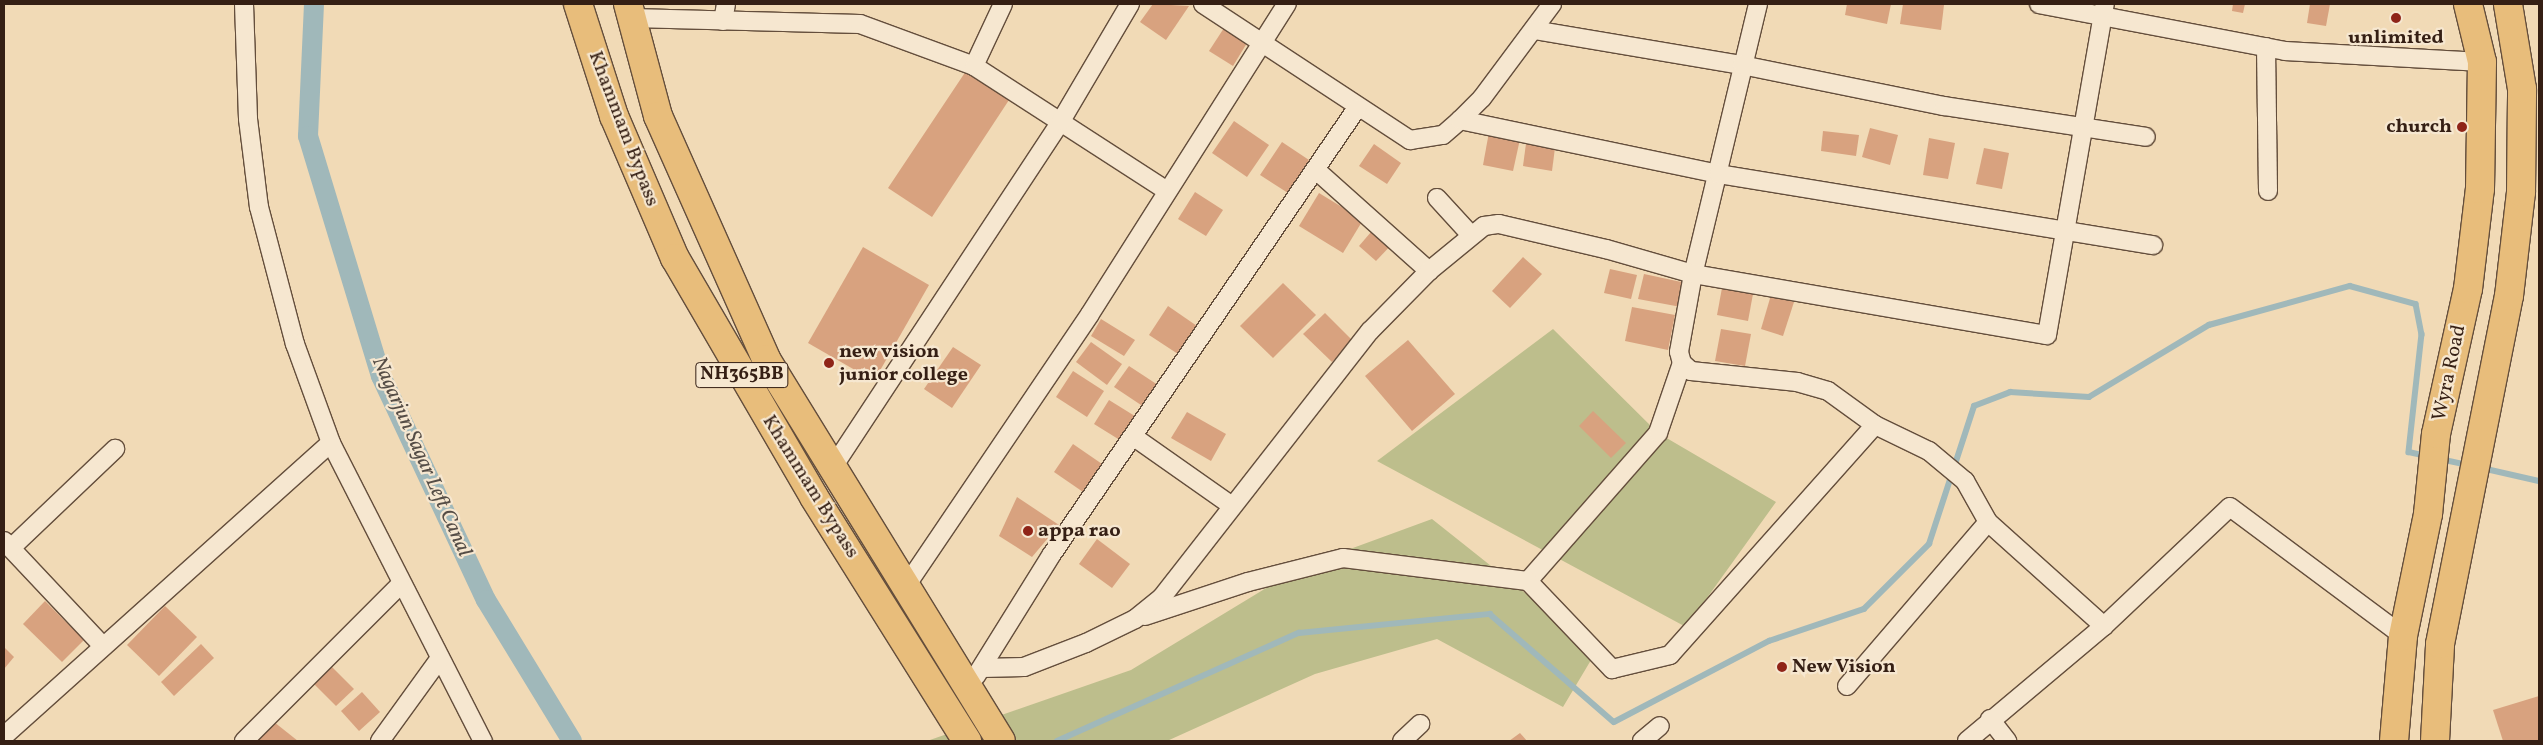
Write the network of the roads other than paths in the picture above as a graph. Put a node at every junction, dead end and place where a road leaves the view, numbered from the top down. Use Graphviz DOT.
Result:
graph roads {
  1 [pos="244,4"];
  2 [pos="578,4"];
  3 [pos="1003,4"];
  4 [pos="1130,4"];
  5 [pos="1203,4"];
  6 [pos="1287,4"];
  7 [pos="1552,4"];
  8 [pos="1758,4"];
  9 [pos="2039,4"];
  10 [pos="2468,4"];
  11 [pos="2508,4"];
  12 [pos="2104,10"];
  13 [pos="630,11"];
  14 [pos="724,12"];
  15 [pos="1534,30"];
  16 [pos="1260,42"];
  17 [pos="2266,47"];
  18 [pos="2482,62"];
  19 [pos="1742,65"];
  20 [pos="974,66"];
  21 [pos="1357,108"];
  22 [pos="1460,120"];
  23 [pos="1061,121"];
  24 [pos="2082,126"];
  25 [pos="2146,137"];
  26 [pos="1316,170"];
  27 [pos="1719,174"];
  28 [pos="1166,190"];
  29 [pos="2268,192"];
  30 [pos="1437,198"];
  31 [pos="2065,230"];
  32 [pos="1470,234"];
  33 [pos="2153,245"];
  34 [pos="1429,271"];
  35 [pos="1693,274"];
  36 [pos="1682,363"];
  37 [pos="1876,425"];
  38 [pos="1134,437"];
  39 [pos="331,443"];
  40 [pos="115,450"];
  41 [pos="833,467"];
  42 [pos="1232,506"];
  43 [pos="1988,522"];
  44 [pos="7,544"];
  45 [pos="1528,582"];
  46 [pos="400,585"];
  47 [pos="906,586"];
  48 [pos="1135,619"];
  49 [pos="2104,626"];
  50 [pos="2403,636"];
  51 [pos="103,646"];
  52 [pos="440,658"];
  53 [pos="1846,686"];
  54 [pos="974,687"];
  55 [pos="1990,719"];
  56 [pos="1420,724"];
  57 [pos="1660,726"];
  58 [pos="961,732"];
  59 [pos="4,736"];
  60 [pos="244,741"];
  61 [pos="380,741"];
  62 [pos="483,741"];
  63 [pos="1001,741"];
  64 [pos="1402,741"];
  65 [pos="1642,741"];
  66 [pos="1966,741"];
  67 [pos="2007,741"];
  68 [pos="2394,741"];
  69 [pos="2435,741"];
  1 -- 39 [label="street"];
  2 -- 58 [label="main road, Khammam Bypass / NH365BB"];
  3 -- 20 [label="street"];
  4 -- 23 [label="street"];
  5 -- 16 [label="street"];
  6 -- 16 [label="street"];
  7 -- 15 [label="street"];
  8 -- 19 [label="street"];
  9 -- 12 [label="street"];
  10 -- 18 [label="main road, Wyra Road"];
  11 -- 69 [label="main road, Wyra Road"];
  12 -- 17 [label="street"];
  12 -- 24 [label="street"];
  13 -- 14 [label="street"];
  13 -- 41 [label="main road, Khammam Bypass / NH365BB"];
  14 -- 20 [label="street"];
  15 -- 19 [label="street"];
  15 -- 22 [label="street"];
  16 -- 21 [label="street"];
  16 -- 28 [label="street"];
  17 -- 18 [label="street"];
  17 -- 29 [label="street"];
  18 -- 50 [label="main road, Wyra Road"];
  19 -- 24 [label="street"];
  19 -- 27 [label="street"];
  20 -- 23 [label="street"];
  21 -- 22 [label="street"];
  21 -- 26 [label="street"];
  22 -- 27 [label="street"];
  23 -- 28 [label="street"];
  23 -- 41 [label="street"];
  24 -- 25 [label="street"];
  24 -- 31 [label="street"];
  26 -- 34 [label="street"];
  26 -- 38 [label="street"];
  27 -- 31 [label="street"];
  27 -- 35 [label="street"];
  28 -- 47 [label="street"];
  30 -- 32 [label="street"];
  31 -- 33 [label="street"];
  31 -- 35 [label="street"];
  32 -- 34 [label="street"];
  32 -- 35 [label="street"];
  34 -- 42 [label="street"];
  35 -- 36 [label="street"];
  36 -- 37 [label="street"];
  36 -- 45 [label="street"];
  37 -- 43 [label="street"];
  37 -- 45 [label="street"];
  38 -- 42 [label="street"];
  38 -- 54 [label="street"];
  39 -- 46 [label="street"];
  39 -- 51 [label="street"];
  40 -- 44 [label="street"];
  41 -- 47 [label="main road, Khammam Bypass / NH365BB"];
  42 -- 48 [label="street"];
  43 -- 49 [label="street"];
  43 -- 53 [label="street"];
  44 -- 51 [label="street"];
  45 -- 48 [label="street"];
  46 -- 52 [label="street"];
  46 -- 60 [label="street"];
  47 -- 54 [label="main road, Khammam Bypass / NH365BB"];
  48 -- 54 [label="street"];
  49 -- 50 [label="street"];
  49 -- 55 [label="street"];
  50 -- 68 [label="main road, Wyra Road"];
  51 -- 59 [label="street"];
  52 -- 61 [label="street"];
  52 -- 62 [label="street"];
  54 -- 63 [label="main road, Khammam Bypass / NH365BB"];
  55 -- 66 [label="street"];
  55 -- 67 [label="street"];
  56 -- 64 [label="street"];
  57 -- 65 [label="street"];
}
